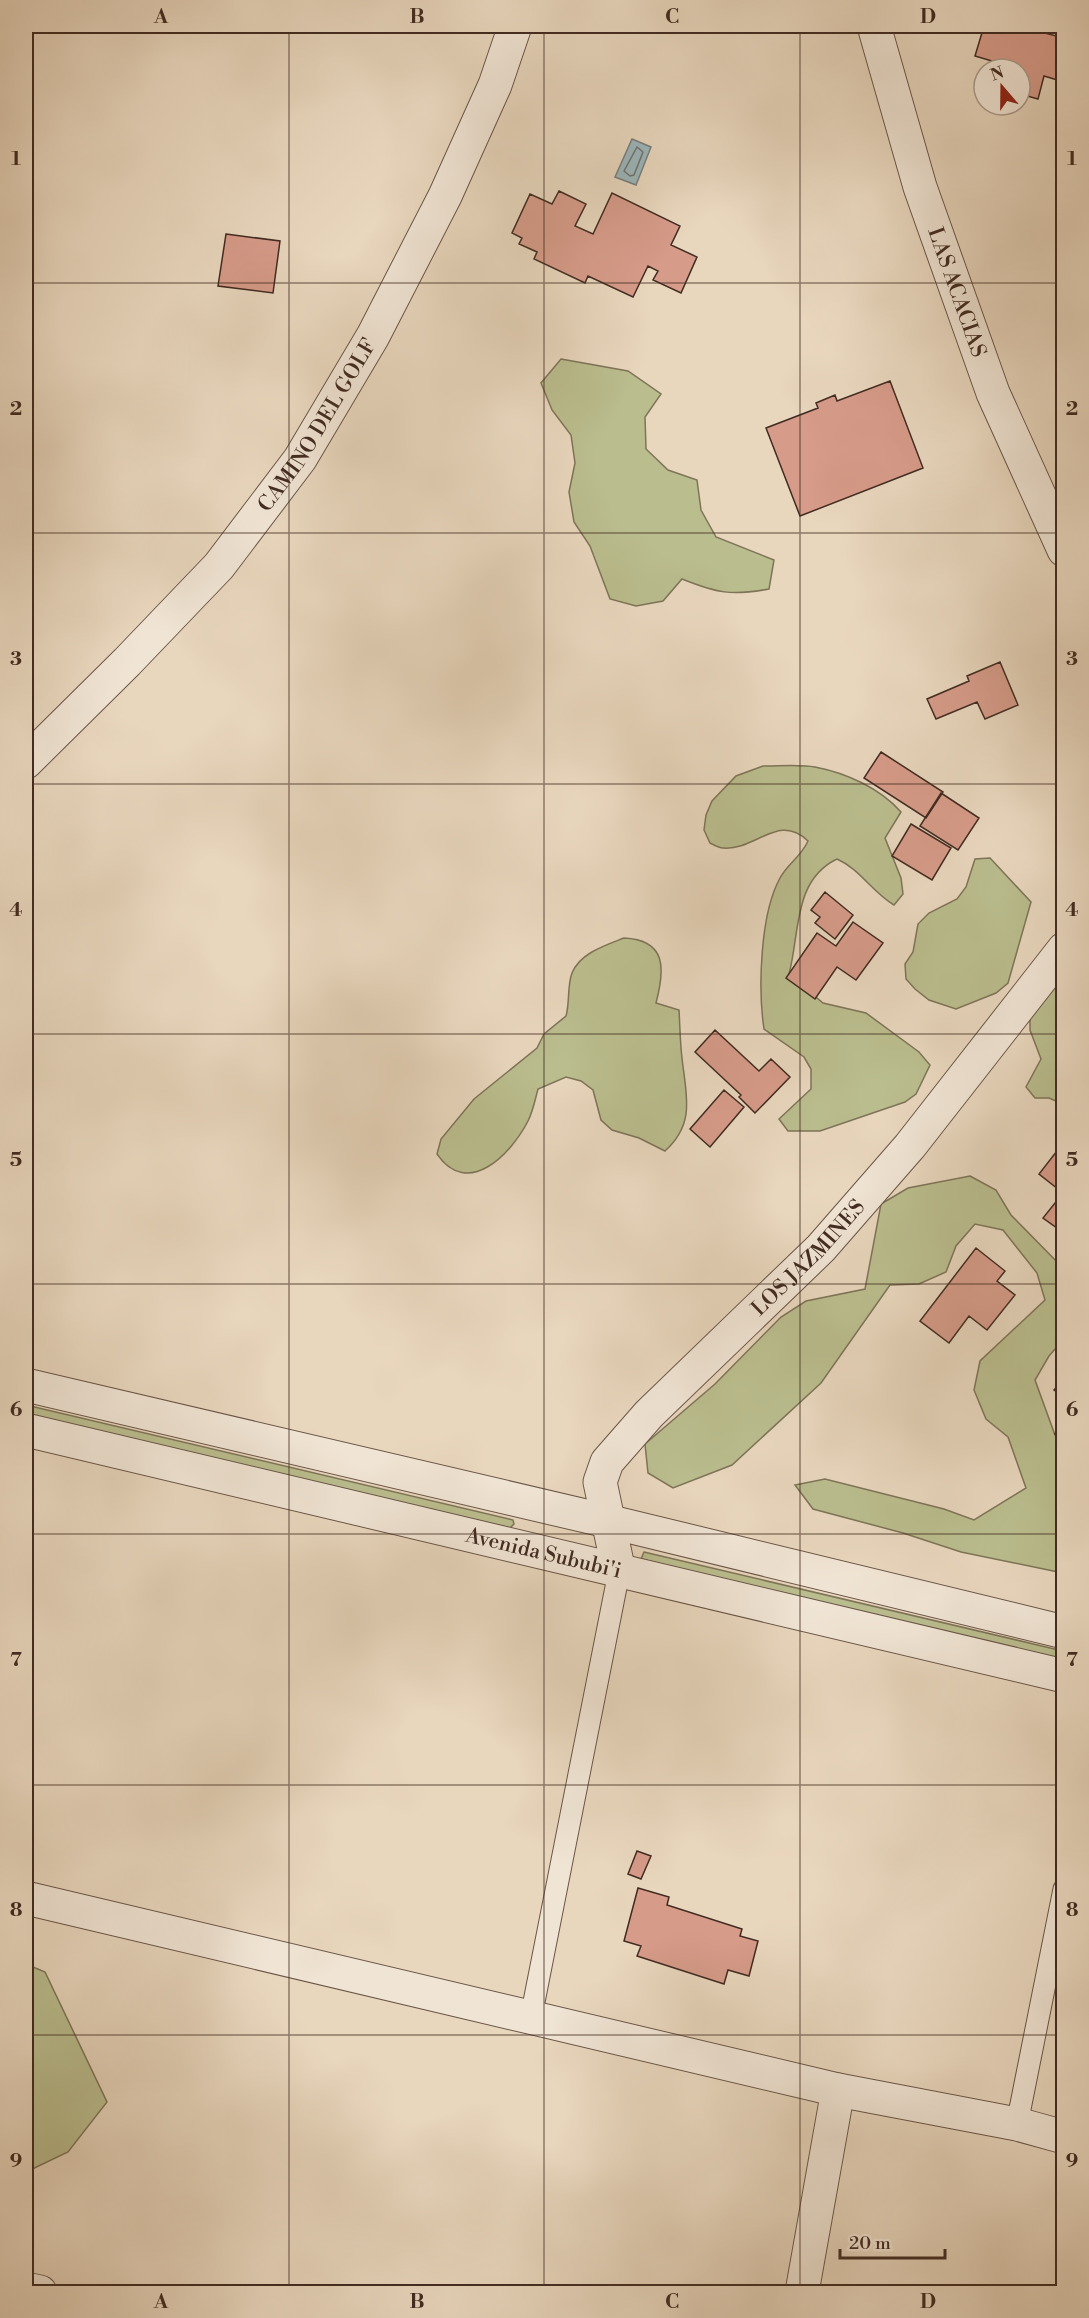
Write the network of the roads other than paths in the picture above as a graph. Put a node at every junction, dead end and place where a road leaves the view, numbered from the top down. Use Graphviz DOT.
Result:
graph roads {
  1 [pos="515,26"];
  2 [pos="874,26"];
  3 [pos="1064,550"];
  4 [pos="29,751"];
  5 [pos="1064,949"];
  6 [pos="26,1385"];
  7 [pos="26,1430"];
  8 [pos="607,1521"];
  9 [pos="619,1572"];
  10 [pos="1064,1632"];
  11 [pos="1064,1676"];
  12 [pos="1064,1889"];
  13 [pos="26,1898"];
  14 [pos="531,2017"];
  15 [pos="838,2090"];
  16 [pos="1017,2124"];
  17 [pos="1064,2137"];
  18 [pos="26,2289"];
  19 [pos="40,2292"];
  20 [pos="802,2292"];
  1 -- 4 [label="street, CAMINO DEL GOLF"];
  2 -- 3 [label="street, LAS ACACIAS"];
  5 -- 8 [label="street, LOS JAZMINES"];
  6 -- 8 [label="street"];
  7 -- 9 [label="street, Avenida Sububi'i"];
  8 -- 9 [label="street, LOS JAZMINES"];
  8 -- 10 [label="street"];
  9 -- 11 [label="street, Avenida Sububi'i"];
  9 -- 14 [label="lane"];
  12 -- 16 [label="lane"];
  13 -- 14 [label="street"];
  14 -- 15 [label="street"];
  15 -- 16 [label="street"];
  15 -- 20 [label="street"];
  16 -- 17 [label="street"];
  18 -- 19 [label="street"];
}
